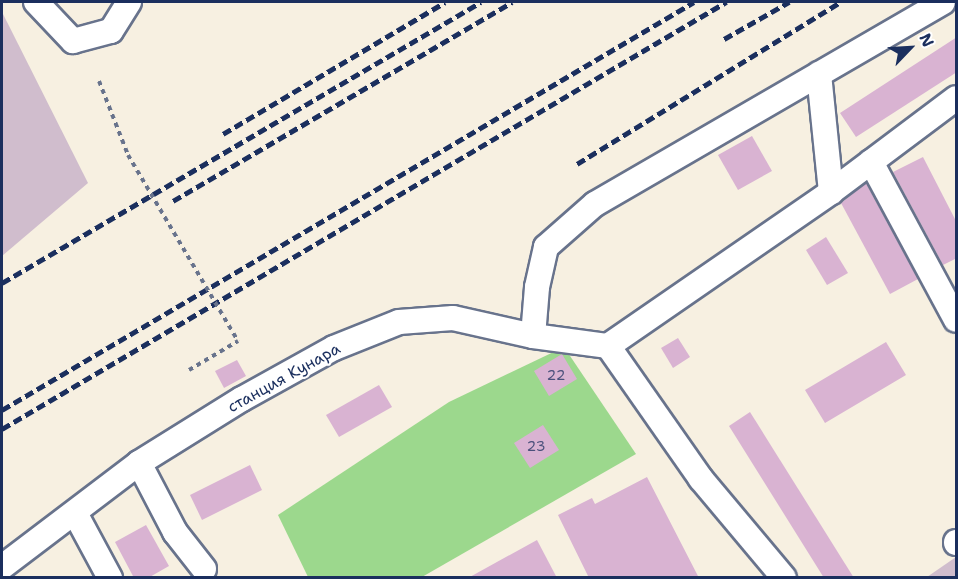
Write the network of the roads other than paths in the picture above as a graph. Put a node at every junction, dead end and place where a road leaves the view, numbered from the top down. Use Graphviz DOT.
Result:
graph roads {
  1 [pos="36,2"];
  2 [pos="129,2"];
  3 [pos="943,2"];
  4 [pos="819,74"];
  5 [pos="957,98"];
  6 [pos="871,162"];
  7 [pos="831,192"];
  8 [pos="957,320"];
  9 [pos="533,336"];
  10 [pos="608,346"];
  11 [pos="139,463"];
  12 [pos="75,513"];
  13 [pos="2,567"];
  14 [pos="200,575"];
  15 [pos="110,578"];
  16 [pos="784,578"];
  1 -- 2 [label="street"];
  3 -- 4 [label="street"];
  4 -- 7 [label="street"];
  4 -- 9 [label="street"];
  5 -- 6 [label="street"];
  6 -- 7 [label="street"];
  6 -- 8 [label="street"];
  7 -- 10 [label="street"];
  9 -- 10 [label="street, станция Кунара"];
  9 -- 11 [label="street, станция Кунара"];
  10 -- 16 [label="street"];
  11 -- 12 [label="street, станция Кунара"];
  11 -- 14 [label="street"];
  12 -- 13 [label="street, станция Кунара"];
  12 -- 15 [label="street"];
}
